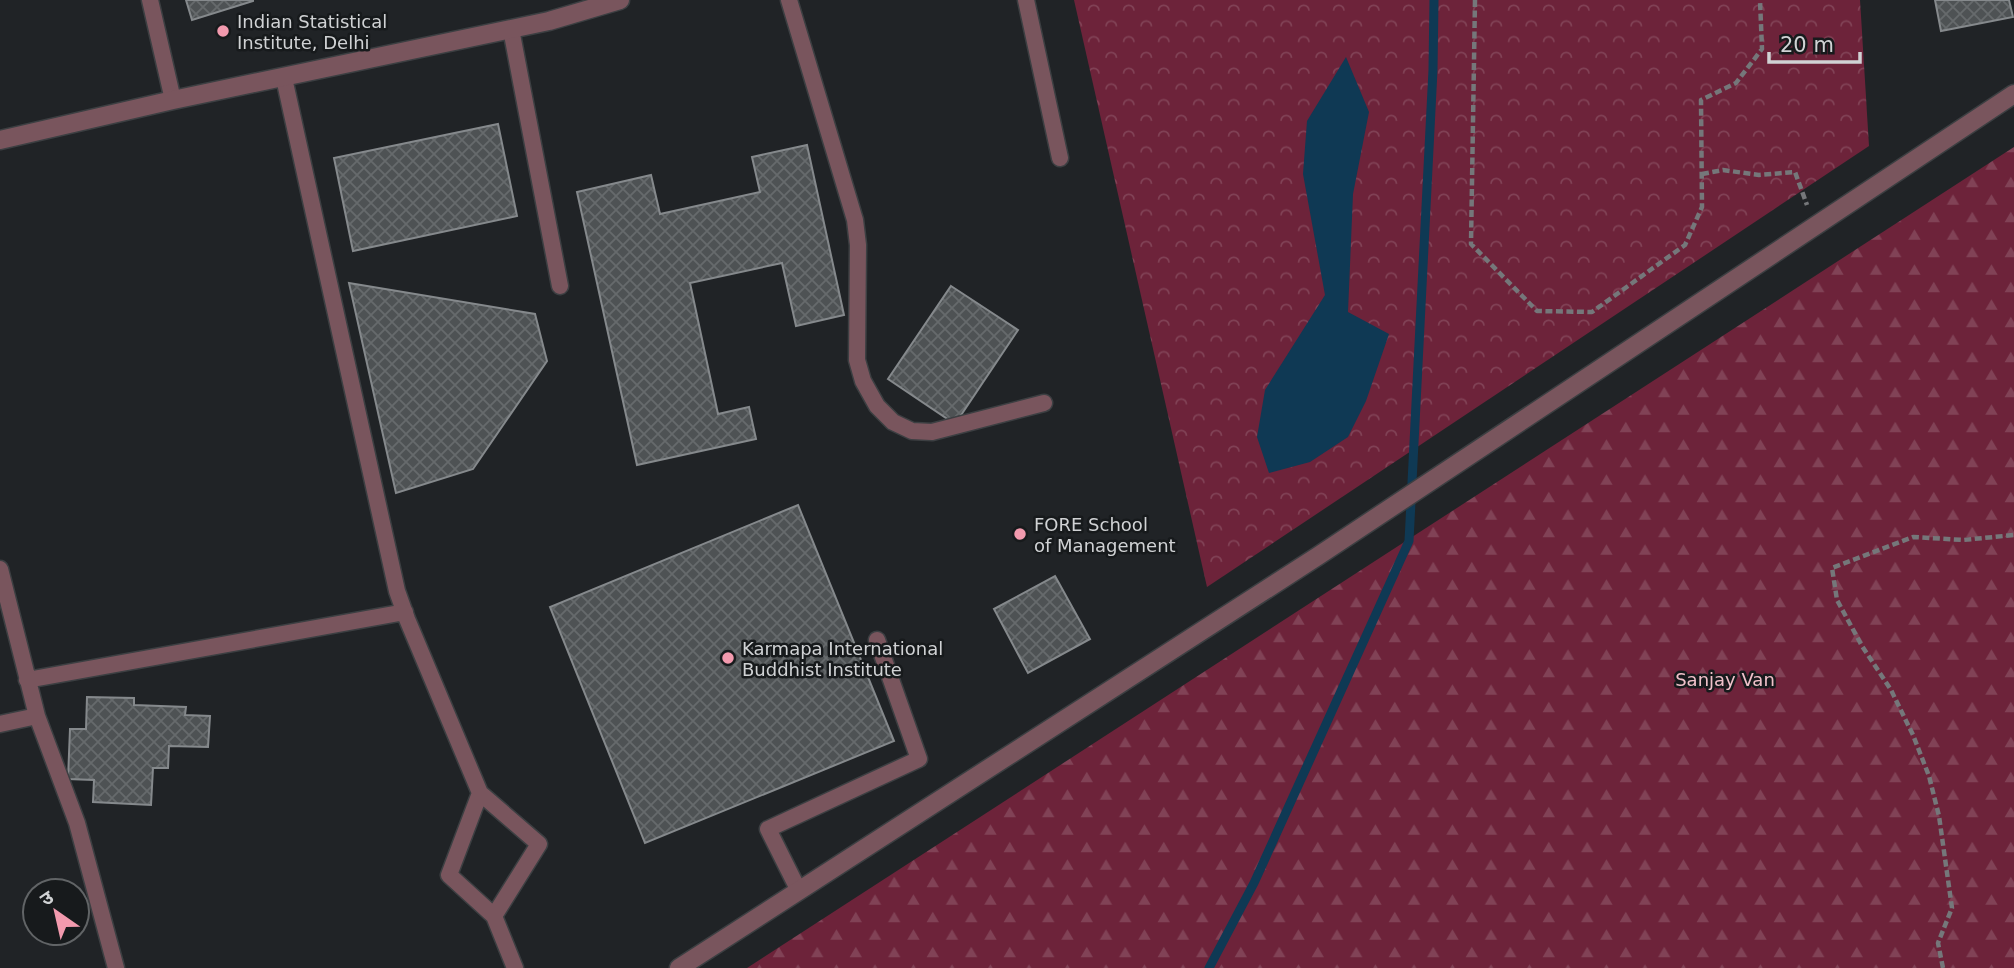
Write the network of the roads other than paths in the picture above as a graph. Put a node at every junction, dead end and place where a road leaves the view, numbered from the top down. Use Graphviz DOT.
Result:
graph roads {
  1 [pos="150,0"];
  2 [pos="620,0"];
  3 [pos="789,0"];
  4 [pos="1026,0"];
  5 [pos="511,29"];
  6 [pos="284,78"];
  7 [pos="2014,93"];
  8 [pos="173,100"];
  9 [pos="0,140"];
  10 [pos="1060,158"];
  11 [pos="560,286"];
  12 [pos="1044,403"];
  13 [pos="0,570"];
  14 [pos="405,612"];
  15 [pos="877,640"];
  16 [pos="27,680"];
  17 [pos="37,716"];
  18 [pos="0,723"];
  19 [pos="480,793"];
  20 [pos="799,891"];
  21 [pos="494,916"];
  22 [pos="110,967"];
  23 [pos="515,968"];
  24 [pos="679,968"];
  1 -- 8 [label="lane"];
  2 -- 5 [label="street"];
  3 -- 12 [label="lane"];
  4 -- 10 [label="lane"];
  5 -- 6 [label="street"];
  5 -- 11 [label="lane"];
  6 -- 8 [label="street"];
  6 -- 14 [label="lane"];
  7 -- 20 [label="street"];
  8 -- 9 [label="street"];
  13 -- 16 [label="lane"];
  14 -- 16 [label="lane"];
  14 -- 19 [label="lane"];
  15 -- 20 [label="lane"];
  16 -- 17 [label="lane"];
  17 -- 18 [label="lane"];
  17 -- 22 [label="lane"];
  19 -- 21 [label="lane"];
  19 -- 21 [label="lane"];
  20 -- 24 [label="street"];
  21 -- 23 [label="lane"];
}
